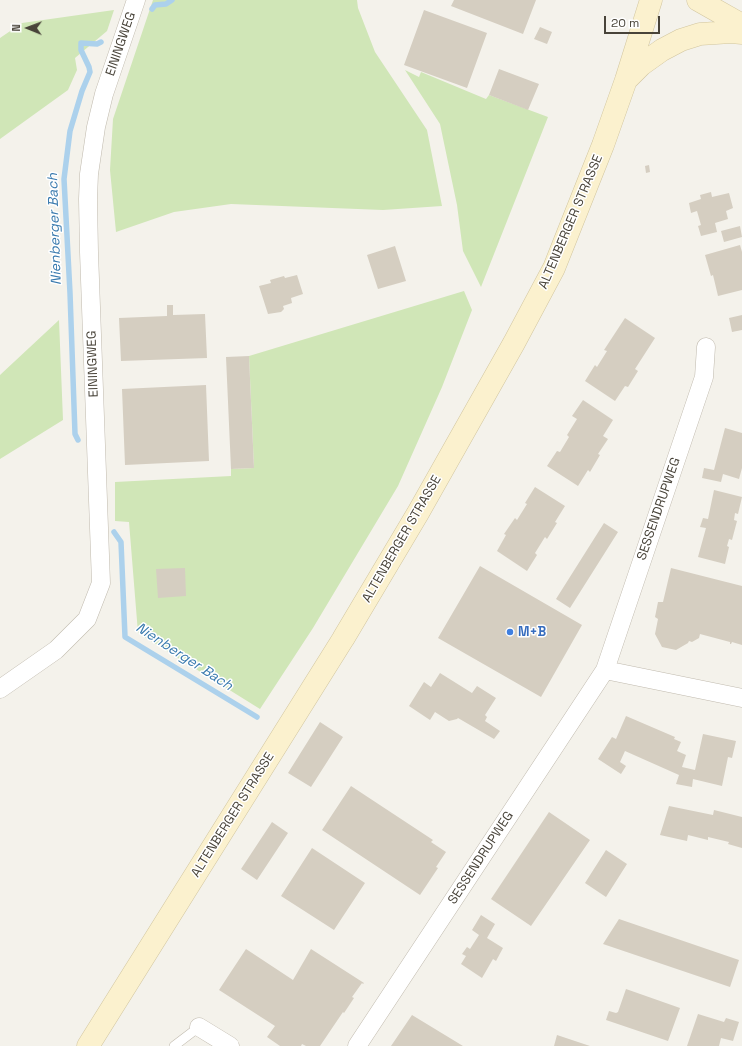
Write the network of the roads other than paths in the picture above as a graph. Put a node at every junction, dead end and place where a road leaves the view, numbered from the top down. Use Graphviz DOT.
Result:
graph roads {
  1 [pos="136,0"];
  2 [pos="651,0"];
  3 [pos="698,0"];
  4 [pos="742,25"];
  5 [pos="742,33"];
  6 [pos="626,80"];
  7 [pos="706,347"];
  8 [pos="605,670"];
  9 [pos="0,689"];
  10 [pos="742,698"];
  11 [pos="199,1027"];
  12 [pos="88,1046"];
  13 [pos="174,1046"];
  14 [pos="230,1046"];
  15 [pos="357,1046"];
  1 -- 9 [label="street, EININGWEG"];
  2 -- 6 [label="main road, ALTENBERGER STRASSE"];
  3 -- 4 [label="main road"];
  5 -- 6 [label="main road"];
  6 -- 12 [label="main road, ALTENBERGER STRASSE"];
  7 -- 8 [label="street, SESSENDRUPWEG"];
  8 -- 10 [label="street"];
  8 -- 15 [label="street, SESSENDRUPWEG"];
  11 -- 13 [label="lane"];
  11 -- 14 [label="street"];
}
